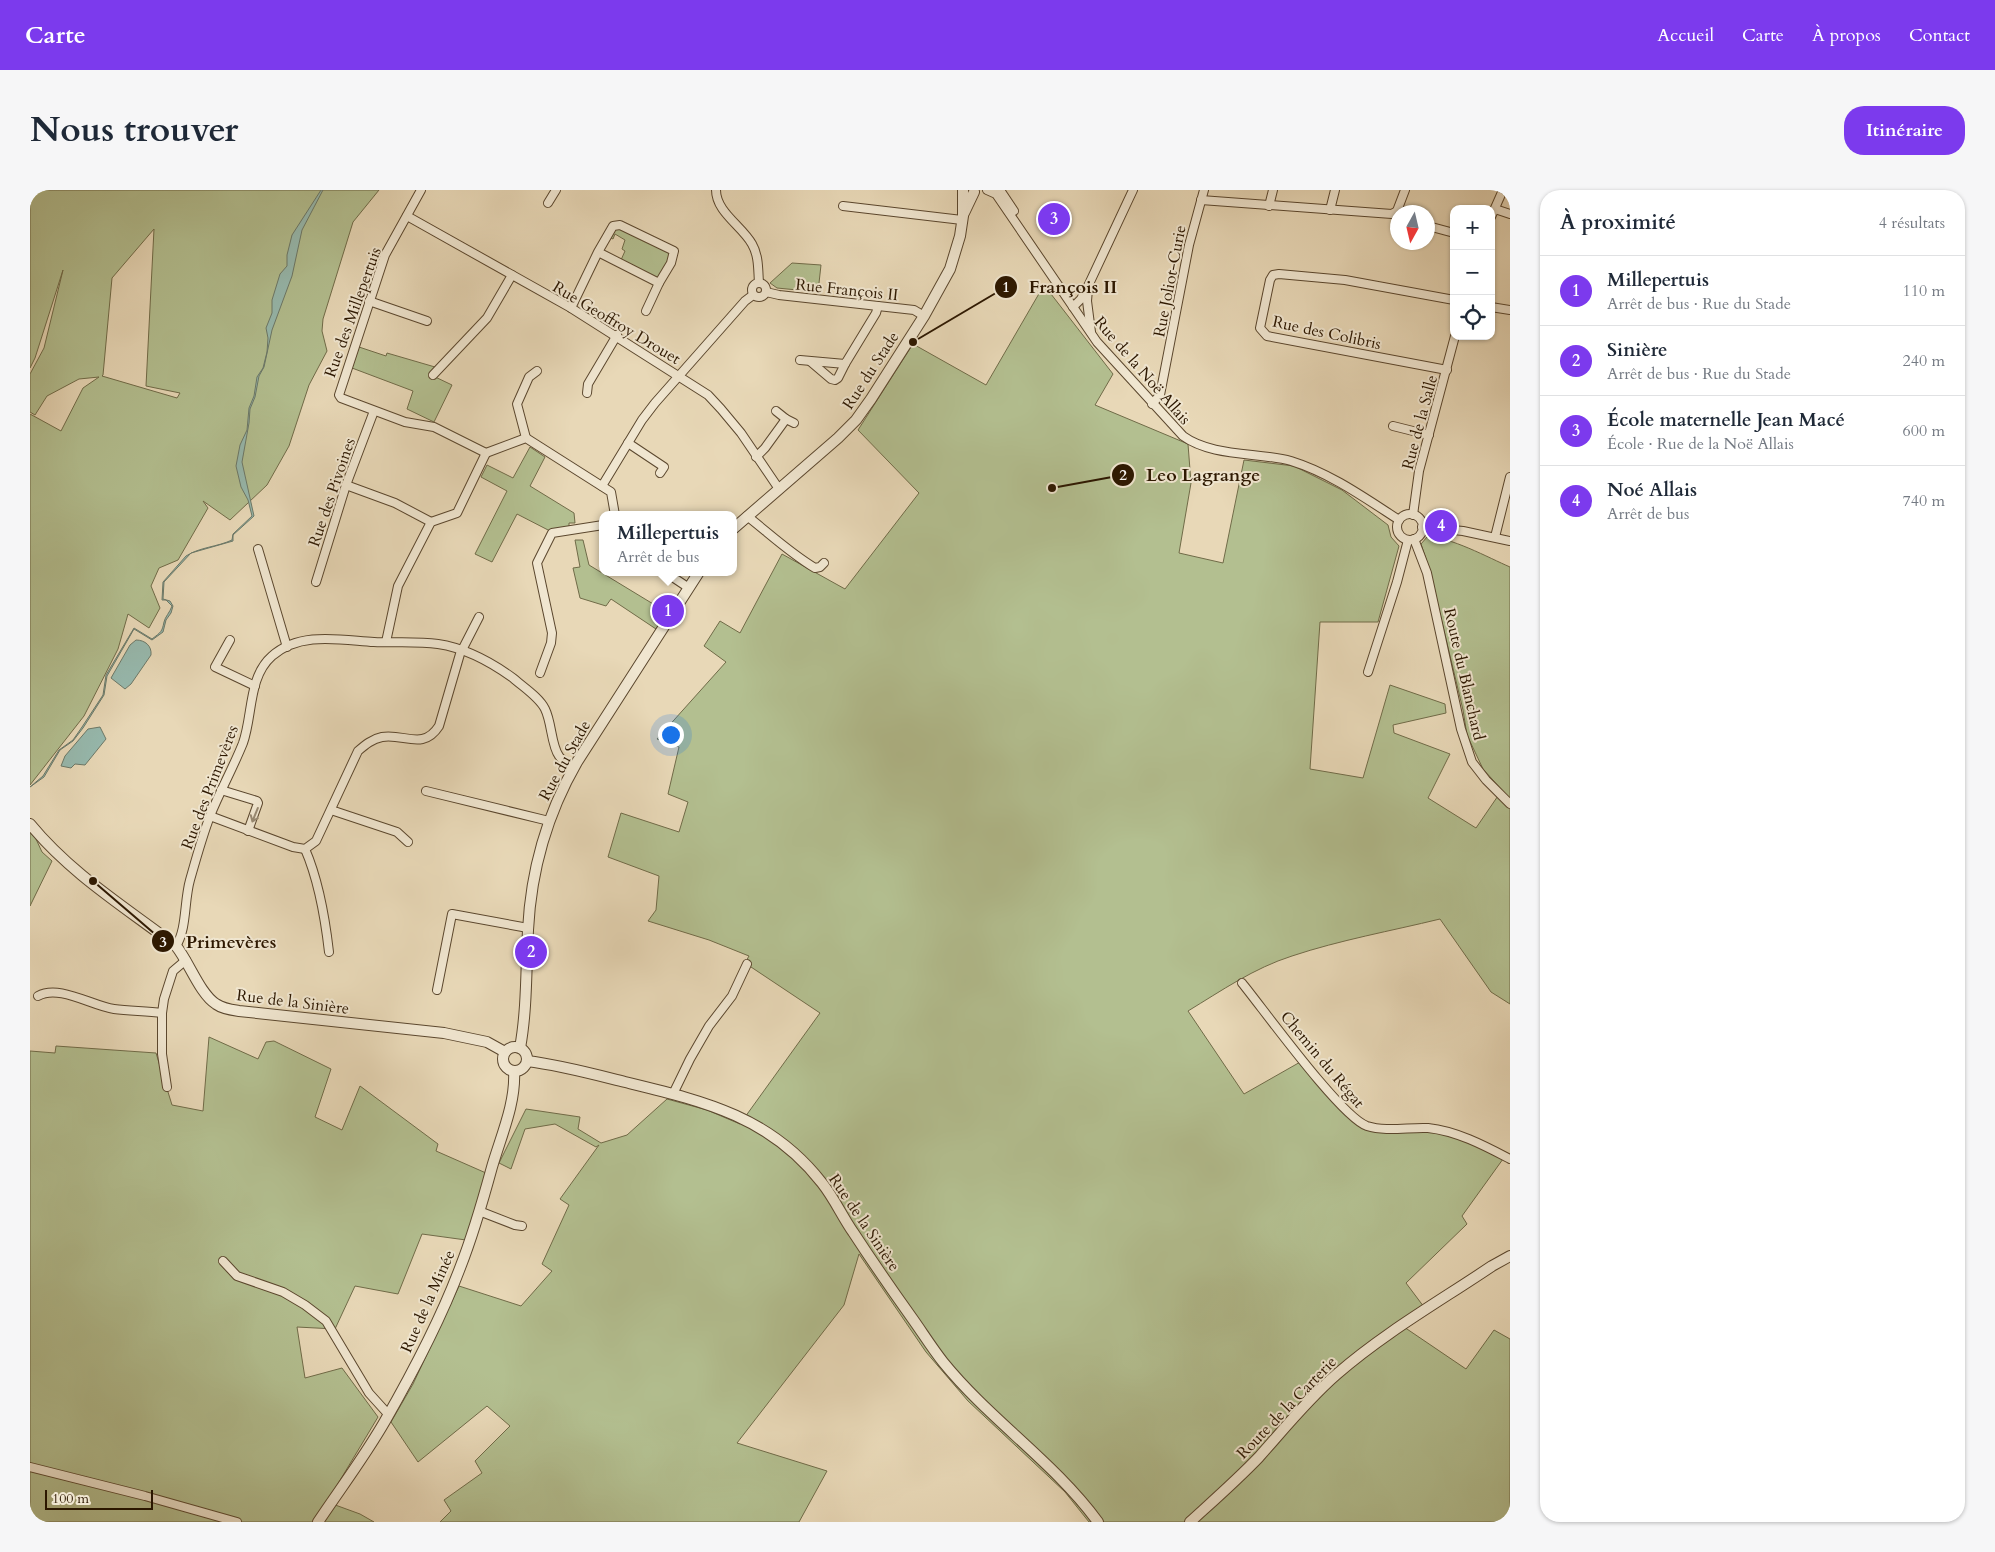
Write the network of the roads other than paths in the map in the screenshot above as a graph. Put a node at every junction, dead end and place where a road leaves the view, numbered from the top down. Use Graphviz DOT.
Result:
graph roads {
  1 [pos="421,190"];
  2 [pos="556,190"];
  3 [pos="716,190"];
  4 [pos="987,190"];
  5 [pos="1000,190"];
  6 [pos="1133,190"];
  7 [pos="1204,190"];
  8 [pos="1273,190"];
  9 [pos="1335,190"];
  10 [pos="1405,190"];
  11 [pos="1503,190"];
  12 [pos="971,191"];
  13 [pos="1201,200"];
  14 [pos="548,203"];
  15 [pos="843,206"];
  16 [pos="1269,206"];
  17 [pos="1495,208"];
  18 [pos="1330,210"];
  19 [pos="1510,214"];
  20 [pos="407,216"];
  21 [pos="962,218"];
  22 [pos="1435,228"];
  23 [pos="1450,232"];
  24 [pos="598,252"];
  25 [pos="512,275"];
  26 [pos="659,283"];
  27 [pos="758,283"];
  28 [pos="1089,284"];
  29 [pos="766,292"];
  30 [pos="753,295"];
  31 [pos="1450,299"];
  32 [pos="369,301"];
  33 [pos="1070,304"];
  34 [pos="878,306"];
  35 [pos="1088,307"];
  36 [pos="572,308"];
  37 [pos="1495,308"];
  38 [pos="1510,310"];
  39 [pos="646,311"];
  40 [pos="924,316"];
  41 [pos="1078,316"];
  42 [pos="427,321"];
  43 [pos="1091,334"];
  44 [pos="616,336"];
  45 [pos="1454,340"];
  46 [pos="800,360"];
  47 [pos="811,362"];
  48 [pos="846,364"];
  49 [pos="1447,370"];
  50 [pos="537,371"];
  51 [pos="434,375"];
  52 [pos="680,375"];
  53 [pos="587,392"];
  54 [pos="1152,404"];
  55 [pos="776,410"];
  56 [pos="374,411"];
  57 [pos="786,419"];
  58 [pos="794,423"];
  59 [pos="1393,426"];
  60 [pos="1429,435"];
  61 [pos="526,438"];
  62 [pos="628,443"];
  63 [pos="486,453"];
  64 [pos="756,457"];
  65 [pos="660,473"];
  66 [pos="1510,477"];
  67 [pos="346,485"];
  68 [pos="602,486"];
  69 [pos="1508,488"];
  70 [pos="779,489"];
  71 [pos="614,511"];
  72 [pos="1413,515"];
  73 [pos="747,516"];
  74 [pos="1399,520"];
  75 [pos="431,522"];
  76 [pos="737,525"];
  77 [pos="599,526"];
  78 [pos="1422,527"];
  79 [pos="1495,537"];
  80 [pos="1411,539"];
  81 [pos="1510,541"];
  82 [pos="258,549"];
  83 [pos="824,562"];
  84 [pos="671,576"];
  85 [pos="696,576"];
  86 [pos="316,582"];
  87 [pos="689,588"];
  88 [pos="479,618"];
  89 [pos="230,640"];
  90 [pos="386,642"];
  91 [pos="287,647"];
  92 [pos="462,650"];
  93 [pos="540,672"];
  94 [pos="1368,672"];
  95 [pos="255,686"];
  96 [pos="574,767"];
  97 [pos="221,790"];
  98 [pos="426,791"];
  99 [pos="1510,804"];
  100 [pos="331,810"];
  101 [pos="210,816"];
  102 [pos="549,821"];
  103 [pos="30,824"];
  104 [pos="248,831"];
  105 [pos="408,842"];
  106 [pos="305,849"];
  107 [pos="443,913"];
  108 [pos="452,914"];
  109 [pos="528,928"];
  110 [pos="176,946"];
  111 [pos="329,952"];
  112 [pos="186,960"];
  113 [pos="747,964"];
  114 [pos="1242,983"];
  115 [pos="437,990"];
  116 [pos="38,996"];
  117 [pos="162,1013"];
  118 [pos="520,1048"];
  119 [pos="506,1052"];
  120 [pos="527,1061"];
  121 [pos="514,1071"];
  122 [pos="167,1086"];
  123 [pos="673,1094"];
  124 [pos="1510,1159"];
  125 [pos="479,1211"];
  126 [pos="522,1226"];
  127 [pos="1510,1256"];
  128 [pos="223,1261"];
  129 [pos="388,1414"];
  130 [pos="30,1467"];
  131 [pos="238,1522"];
  132 [pos="318,1522"];
  133 [pos="1098,1522"];
  134 [pos="1190,1522"];
  1 -- 20 [label="street, Rue des Millepertuis"];
  2 -- 14 [label="street"];
  3 -- 27 [label="street"];
  4 -- 33 [label="street, Rue de la Noë Allais"];
  5 -- 33 [label="street, Rue de la Noë Allais"];
  6 -- 28 [label="street"];
  7 -- 13 [label="street, Rue Joliot-Curie"];
  8 -- 16 [label="street"];
  9 -- 18 [label="street"];
  10 -- 18 [label="street"];
  11 -- 17 [label="street"];
  12 -- 21 [label="street, Rue du Stade"];
  13 -- 16 [label="street"];
  13 -- 54 [label="street, Rue Joliot-Curie"];
  15 -- 21 [label="street"];
  16 -- 18 [label="street"];
  17 -- 19 [label="street"];
  20 -- 25 [label="street, Rue Geoffroy Drouet"];
  20 -- 32 [label="street, Rue des Millepertuis"];
  21 -- 40 [label="street, Rue du Stade"];
  22 -- 23 [label="street"];
  24 -- 26 [label="street"];
  24 -- 26 [label="street"];
  24 -- 36 [label="street"];
  25 -- 36 [label="street, Rue Geoffroy Drouet"];
  25 -- 51 [label="street"];
  26 -- 39 [label="street"];
  27 -- 29 [label="street"];
  27 -- 30 [label="street"];
  28 -- 33 [label="street"];
  28 -- 35 [label="street"];
  29 -- 30 [label="street"];
  29 -- 34 [label="street, Rue François II"];
  30 -- 52 [label="street"];
  31 -- 49 [label="street, Rue des Colibris"];
  32 -- 42 [label="street"];
  32 -- 56 [label="street, Rue des Millepertuis"];
  33 -- 41 [label="street, Rue de la Noë Allais"];
  34 -- 40 [label="street, Rue François II"];
  34 -- 48 [label="street"];
  35 -- 41 [label="street"];
  35 -- 43 [label="street"];
  36 -- 44 [label="street, Rue Geoffroy Drouet"];
  37 -- 38 [label="street"];
  40 -- 70 [label="street, Rue du Stade"];
  41 -- 43 [label="street, Rue de la Noë Allais"];
  43 -- 54 [label="street, Rue de la Noë Allais"];
  44 -- 52 [label="street, Rue Geoffroy Drouet"];
  44 -- 53 [label="street"];
  45 -- 49 [label="street, Rue de la Salle"];
  46 -- 47 [label="street"];
  47 -- 48 [label="street"];
  47 -- 48 [label="street"];
  49 -- 60 [label="street, Rue de la Salle"];
  50 -- 61 [label="street"];
  52 -- 62 [label="street"];
  52 -- 64 [label="street, Rue Geoffroy Drouet"];
  54 -- 74 [label="street, Rue de la Noë Allais"];
  55 -- 57 [label="street"];
  56 -- 63 [label="street, Rue des Millepertuis"];
  56 -- 67 [label="street, Rue des Pivoines"];
  57 -- 58 [label="street"];
  57 -- 64 [label="street"];
  59 -- 60 [label="street"];
  60 -- 72 [label="street, Rue de la Salle"];
  61 -- 63 [label="street"];
  61 -- 68 [label="street"];
  62 -- 65 [label="street"];
  62 -- 68 [label="street"];
  63 -- 75 [label="street"];
  64 -- 70 [label="street, Rue Geoffroy Drouet"];
  66 -- 69 [label="street"];
  67 -- 75 [label="street"];
  67 -- 86 [label="street, Rue des Pivoines"];
  68 -- 71 [label="street"];
  69 -- 79 [label="street"];
  70 -- 73 [label="street, Rue du Stade"];
  72 -- 74 [label="street"];
  72 -- 78 [label="street"];
  73 -- 76 [label="street, Rue du Stade"];
  73 -- 83 [label="street"];
  74 -- 80 [label="street"];
  75 -- 90 [label="street"];
  77 -- 93 [label="street"];
  78 -- 79 [label="street"];
  78 -- 80 [label="street"];
  79 -- 81 [label="street"];
  80 -- 94 [label="street"];
  80 -- 99 [label="street, Route du Blanchard"];
  82 -- 91 [label="street"];
  84 -- 87 [label="street"];
  85 -- 87 [label="street, Rue du Stade"];
  87 -- 96 [label="street, Rue du Stade"];
  88 -- 92 [label="street"];
  89 -- 95 [label="street"];
  90 -- 91 [label="street, Rue des Primevères"];
  90 -- 92 [label="street, Rue des Primevères"];
  91 -- 95 [label="street, Rue des Primevères"];
  92 -- 96 [label="street, Rue des Primevères"];
  92 -- 100 [label="street"];
  95 -- 97 [label="street, Rue des Primevères"];
  96 -- 102 [label="street, Rue du Stade"];
  97 -- 101 [label="street, Rue des Primevères"];
  97 -- 104 [label="street, one-way"];
  98 -- 102 [label="street"];
  100 -- 105 [label="street"];
  100 -- 106 [label="street"];
  101 -- 104 [label="street"];
  101 -- 110 [label="street, Rue des Primevères"];
  102 -- 109 [label="street, Rue du Stade"];
  103 -- 110 [label="street, Rue de la Sinière"];
  104 -- 106 [label="street"];
  106 -- 111 [label="street"];
  107 -- 108 [label="street"];
  108 -- 109 [label="street"];
  108 -- 115 [label="street"];
  109 -- 118 [label="street, Rue du Stade"];
  110 -- 112 [label="street, Rue de la Sinière"];
  112 -- 117 [label="street"];
  112 -- 119 [label="street, Rue de la Sinière"];
  113 -- 123 [label="street"];
  114 -- 124 [label="street, Chemin du Régat"];
  116 -- 117 [label="street"];
  117 -- 122 [label="street"];
  118 -- 119 [label="street"];
  118 -- 120 [label="street"];
  119 -- 121 [label="street"];
  120 -- 121 [label="street"];
  120 -- 123 [label="street, Rue de la Sinière"];
  121 -- 125 [label="street, Rue de la Minée"];
  123 -- 133 [label="street, Rue de la Sinière"];
  125 -- 126 [label="street"];
  125 -- 129 [label="street, Rue de la Minée"];
  127 -- 134 [label="street, Route de la Carterie"];
  128 -- 129 [label="street"];
  129 -- 132 [label="street, Rue de la Minée"];
  130 -- 131 [label="street"];
}
